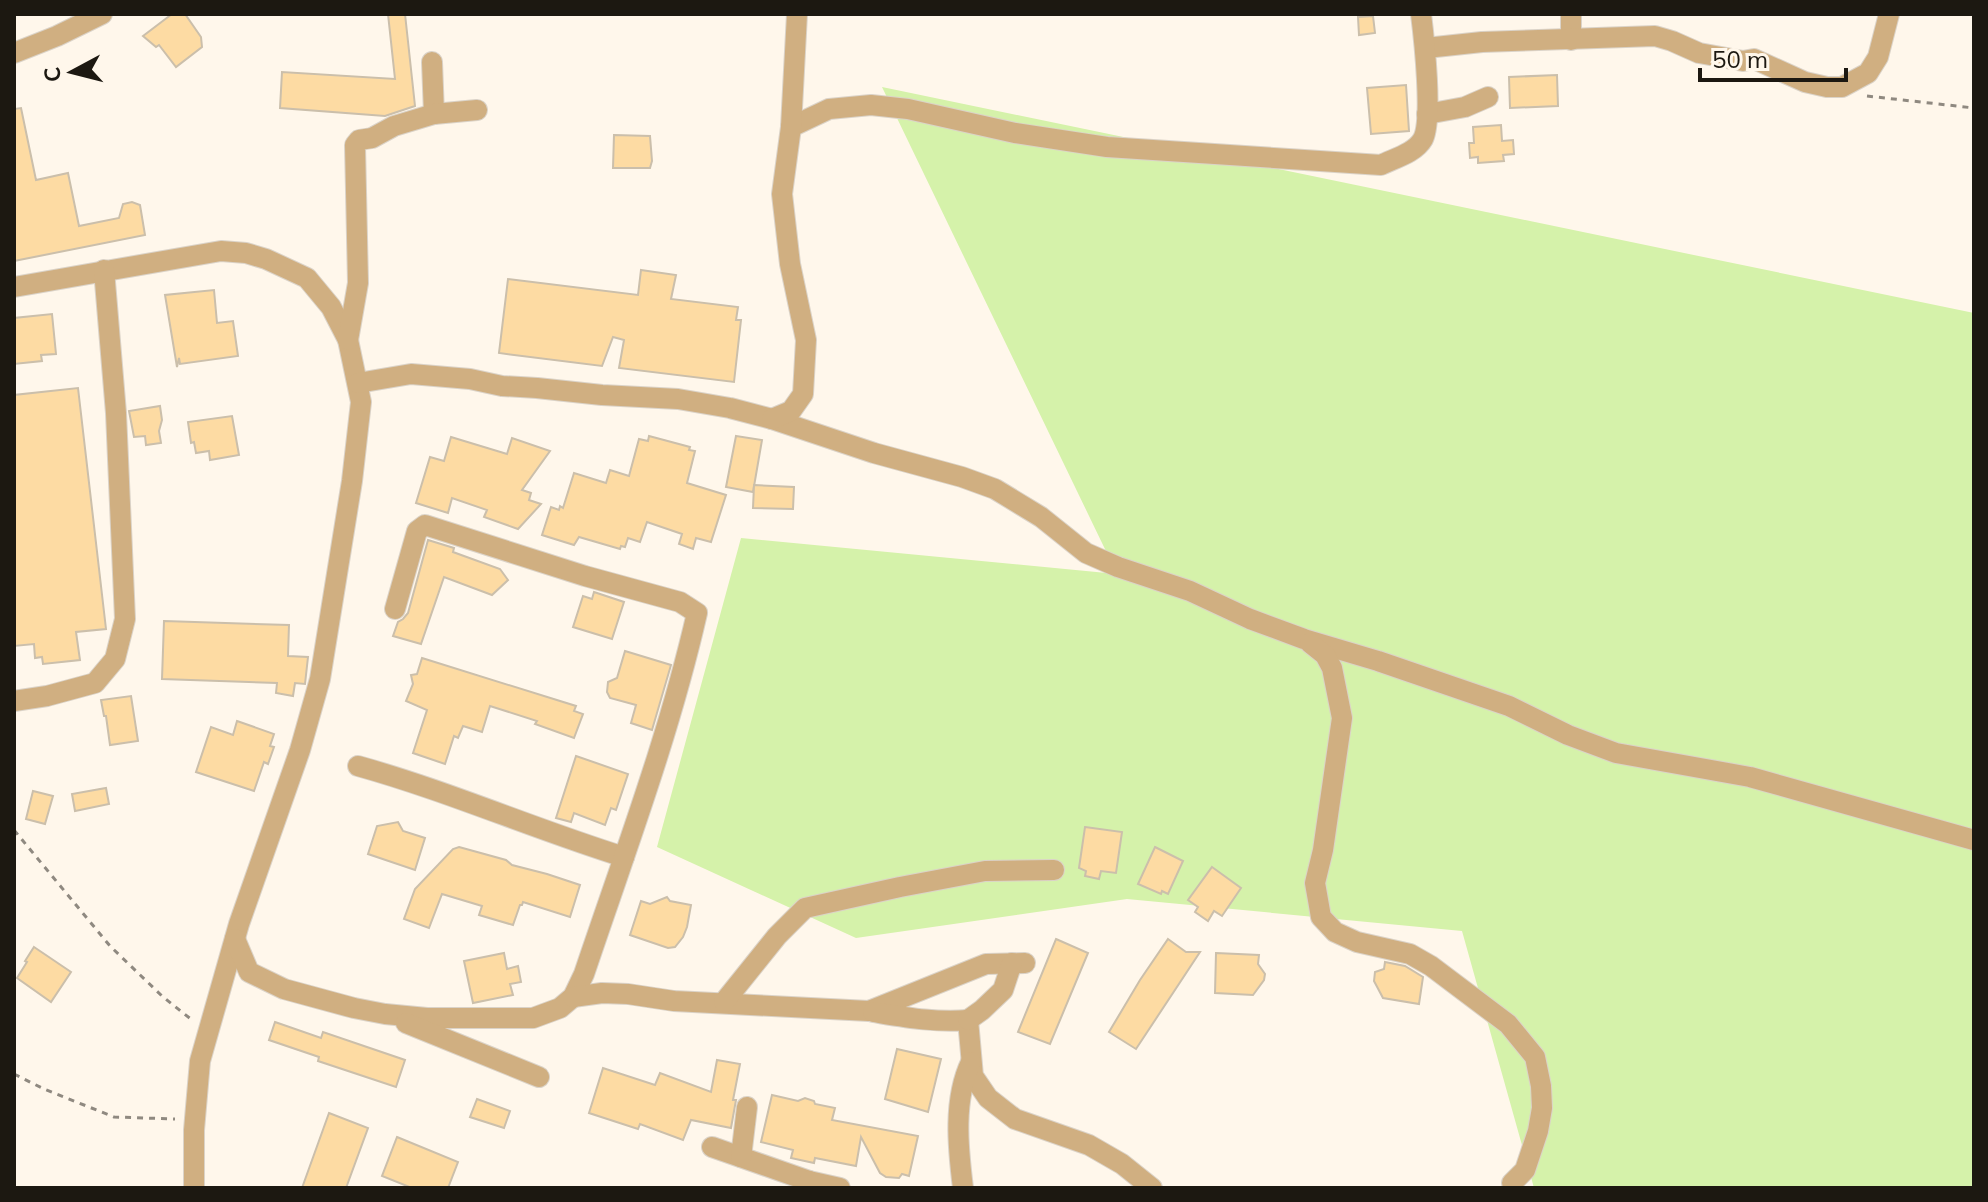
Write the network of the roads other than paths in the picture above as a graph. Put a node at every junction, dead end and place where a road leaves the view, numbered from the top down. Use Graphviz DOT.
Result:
graph roads {
  1 [pos="102,14"];
  2 [pos="797,14"];
  3 [pos="1421,14"];
  4 [pos="1571,14"];
  5 [pos="1889,14"];
  6 [pos="1571,40"];
  7 [pos="1426,48"];
  8 [pos="14,53"];
  9 [pos="432,62"];
  10 [pos="1488,97"];
  11 [pos="477,110"];
  12 [pos="434,114"];
  13 [pos="1427,114"];
  14 [pos="791,127"];
  15 [pos="104,270"];
  16 [pos="14,287"];
  17 [pos="348,340"];
  18 [pos="358,383"];
  19 [pos="772,419"];
  20 [pos="395,609"];
  21 [pos="1304,639"];
  22 [pos="14,701"];
  23 [pos="358,766"];
  24 [pos="1974,840"];
  25 [pos="624,857"];
  26 [pos="1054,870"];
  27 [pos="235,939"];
  28 [pos="573,997"];
  29 [pos="724,1002"];
  30 [pos="869,1011"];
  31 [pos="385,1014"];
  32 [pos="968,1020"];
  33 [pos="971,1062"];
  34 [pos="539,1077"];
  35 [pos="747,1107"];
  36 [pos="712,1147"];
  37 [pos="741,1157"];
  38 [pos="1512,1183"];
  39 [pos="808,1184"];
  40 [pos="194,1188"];
  41 [pos="840,1188"];
  42 [pos="963,1188"];
  43 [pos="1152,1188"];
  1 -- 8 [label="street"];
  2 -- 14 [label="street"];
  3 -- 7 [label="street"];
  4 -- 6 [label="street"];
  5 -- 6 [label="street"];
  6 -- 7 [label="street"];
  7 -- 13 [label="street"];
  9 -- 12 [label="street"];
  10 -- 13 [label="street"];
  11 -- 12 [label="street"];
  12 -- 17 [label="street"];
  13 -- 14 [label="street"];
  14 -- 19 [label="street"];
  15 -- 16 [label="street"];
  15 -- 17 [label="street"];
  15 -- 22 [label="street"];
  17 -- 18 [label="street"];
  18 -- 19 [label="street"];
  18 -- 27 [label="street"];
  19 -- 21 [label="street"];
  20 -- 25 [label="street"];
  21 -- 24 [label="street"];
  21 -- 38 [label="street"];
  23 -- 25 [label="street"];
  25 -- 28 [label="street"];
  26 -- 29 [label="street"];
  27 -- 31 [label="street"];
  27 -- 40 [label="street"];
  28 -- 29 [label="street"];
  28 -- 31 [label="street"];
  29 -- 30 [label="street"];
  30 -- 32 [label="street"];
  30 -- 32 [label="street"];
  31 -- 34 [label="street"];
  32 -- 33 [label="street"];
  33 -- 42 [label="street"];
  33 -- 43 [label="street"];
  35 -- 37 [label="street"];
  36 -- 37 [label="street"];
  37 -- 39 [label="street"];
  39 -- 41 [label="street"];
}
